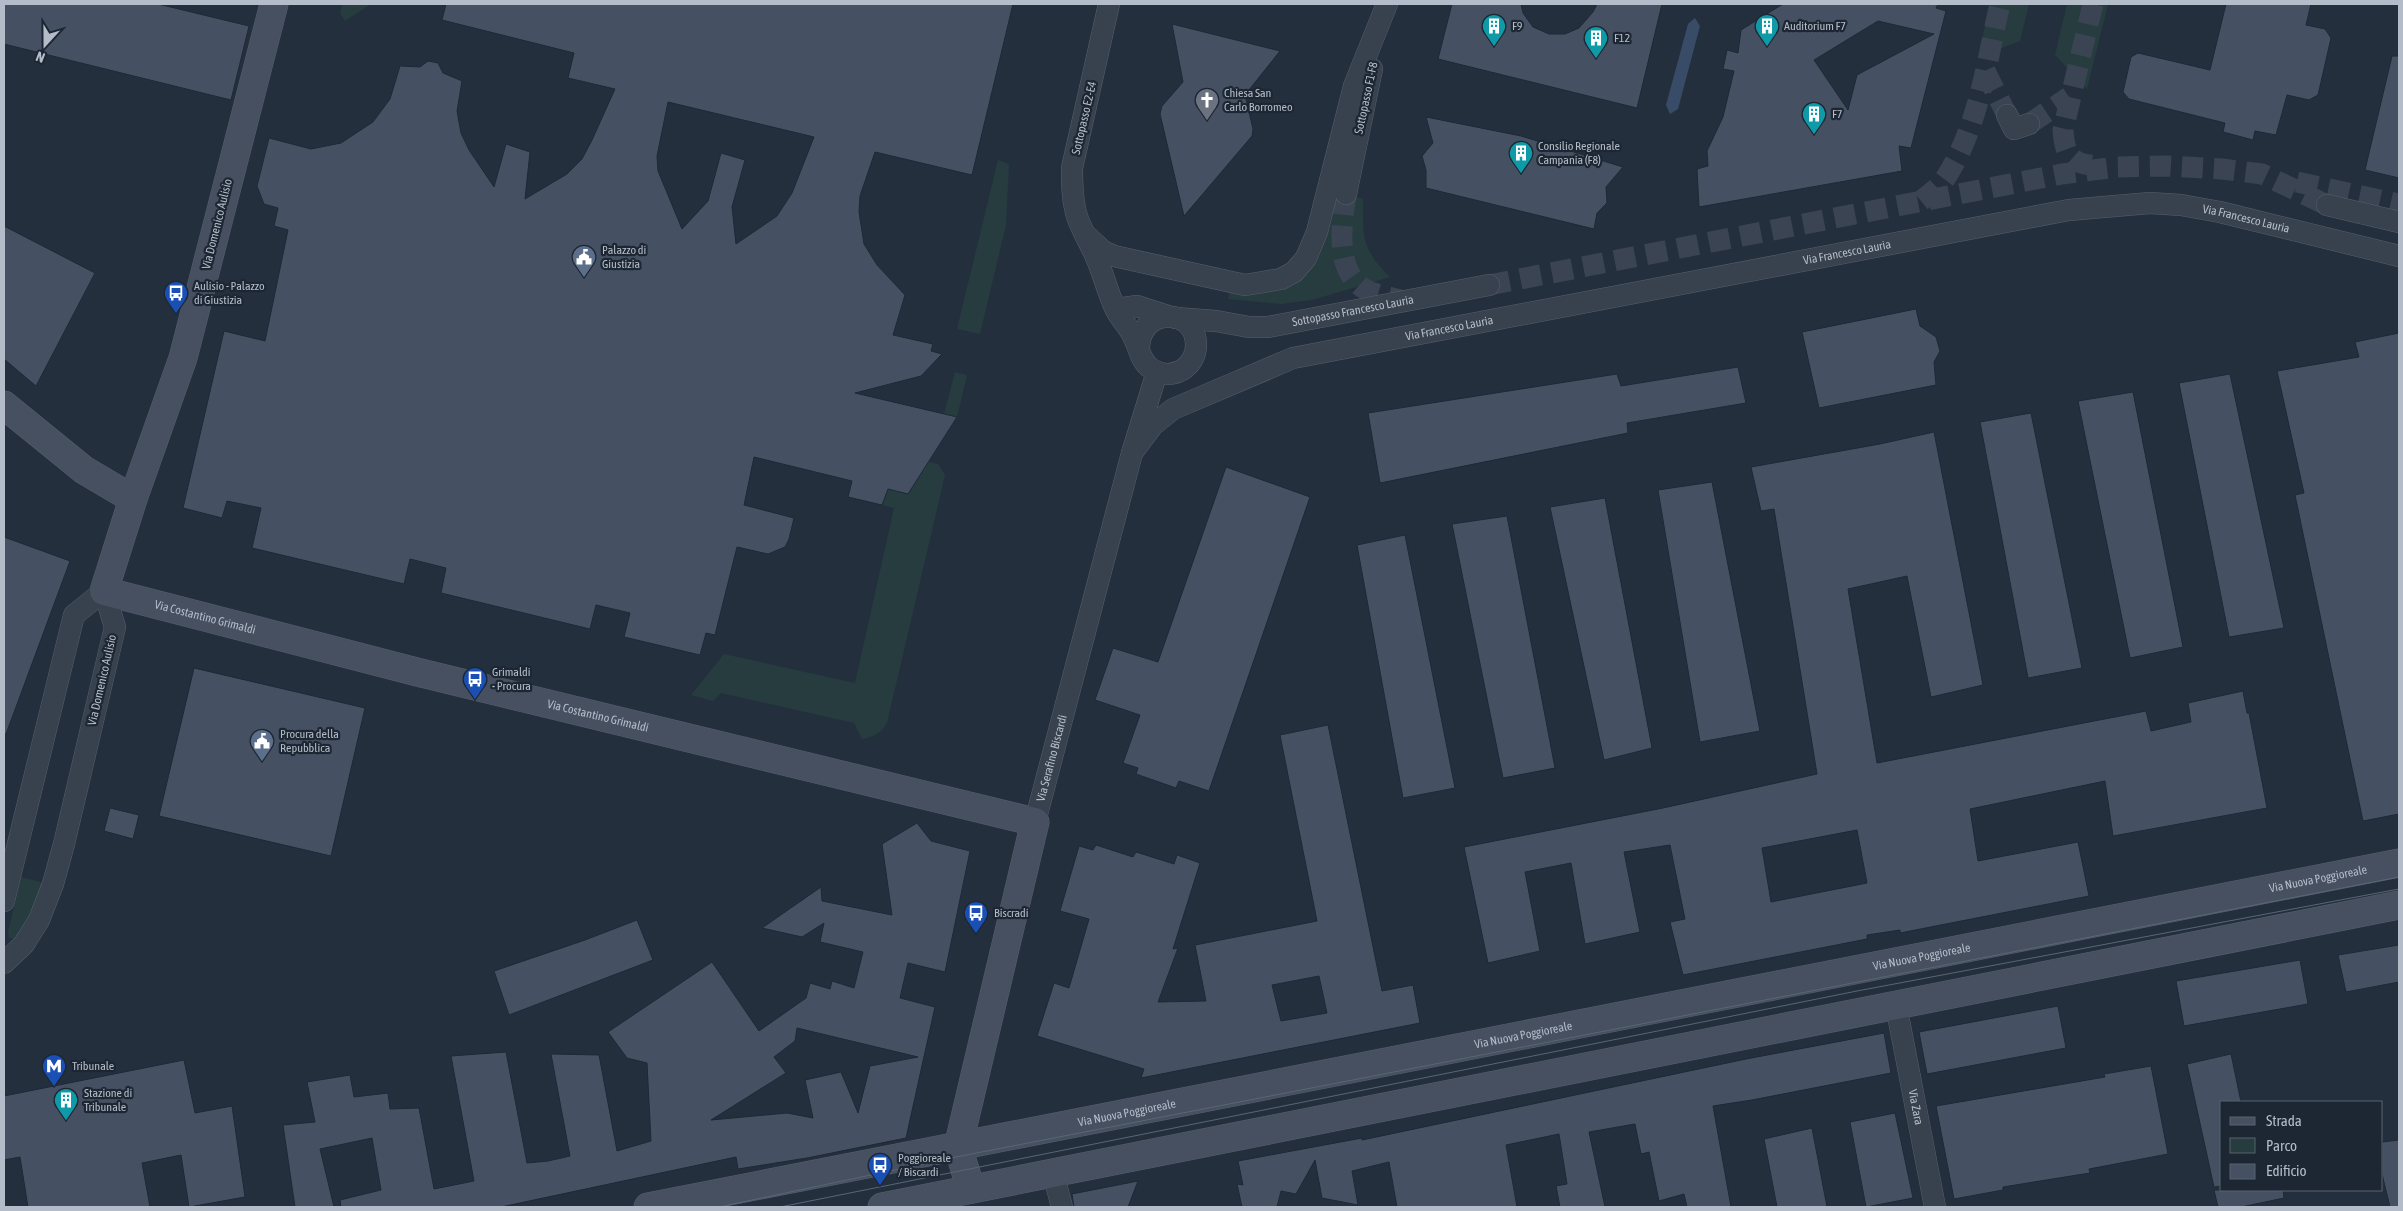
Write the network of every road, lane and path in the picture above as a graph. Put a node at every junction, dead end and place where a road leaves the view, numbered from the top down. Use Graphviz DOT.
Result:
graph roads {
  1 [pos="274,4"];
  2 [pos="1109,4"];
  3 [pos="1387,4"];
  4 [pos="2007,115"];
  5 [pos="2029,124"];
  6 [pos="1346,194"];
  7 [pos="2328,204"];
  8 [pos="2399,222"];
  9 [pos="1083,231"];
  10 [pos="2399,256"];
  11 [pos="1489,285"];
  12 [pos="1116,310"];
  13 [pos="1172,317"];
  14 [pos="1139,350"];
  15 [pos="1165,373"];
  16 [pos="1225,387"];
  17 [pos="4,405"];
  18 [pos="1132,452"];
  19 [pos="132,498"];
  20 [pos="104,591"];
  21 [pos="1035,822"];
  22 [pos="2399,863"];
  23 [pos="4,901"];
  24 [pos="2399,905"];
  25 [pos="4,963"];
  26 [pos="1896,1005"];
  27 [pos="958,1146"];
  28 [pos="1053,1173"];
  29 [pos="971,1189"];
  30 [pos="648,1207"];
  31 [pos="882,1207"];
  32 [pos="1062,1207"];
  33 [pos="1935,1207"];
  1 -- 19 [label="main road, Via Domenico Aulisio"];
  2 -- 9 [label="street, Sottopasso E2-E4"];
  3 -- 6 [label="street, Sottopasso F1-F8"];
  3 -- 9 [label="street"];
  4 -- 5 [label="street"];
  7 -- 8 [label="street"];
  9 -- 12 [label="street, Sottopasso E2-E4"];
  10 -- 16 [label="street, Via Francesco Lauria"];
  11 -- 13 [label="street, Sottopasso Francesco Lauria"];
  12 -- 13 [label="street"];
  12 -- 14 [label="street, Sottopasso E2-E4"];
  13 -- 14 [label="street"];
  13 -- 15 [label="street"];
  14 -- 15 [label="street"];
  15 -- 16 [label="street"];
  15 -- 18 [label="street, Via Serafino Biscardi"];
  16 -- 18 [label="street, Via Francesco Lauria"];
  17 -- 19 [label="main road"];
  18 -- 21 [label="street, Via Serafino Biscardi"];
  19 -- 20 [label="main road, Via Domenico Aulisio"];
  20 -- 21 [label="main road, Via Costantino Grimaldi"];
  20 -- 23 [label="street"];
  20 -- 25 [label="street, Via Domenico Aulisio"];
  21 -- 27 [label="main road, Via Serafino Biscardi"];
  22 -- 27 [label="main road, Via Nuova Poggioreale"];
  24 -- 26 [label="main road"];
  26 -- 28 [label="main road"];
  26 -- 33 [label="street, Via Zara"];
  27 -- 29 [label="main road"];
  27 -- 30 [label="main road, Via Nuova Poggioreale"];
  28 -- 29 [label="main road"];
  28 -- 32 [label="street"];
  29 -- 31 [label="main road"];
}
